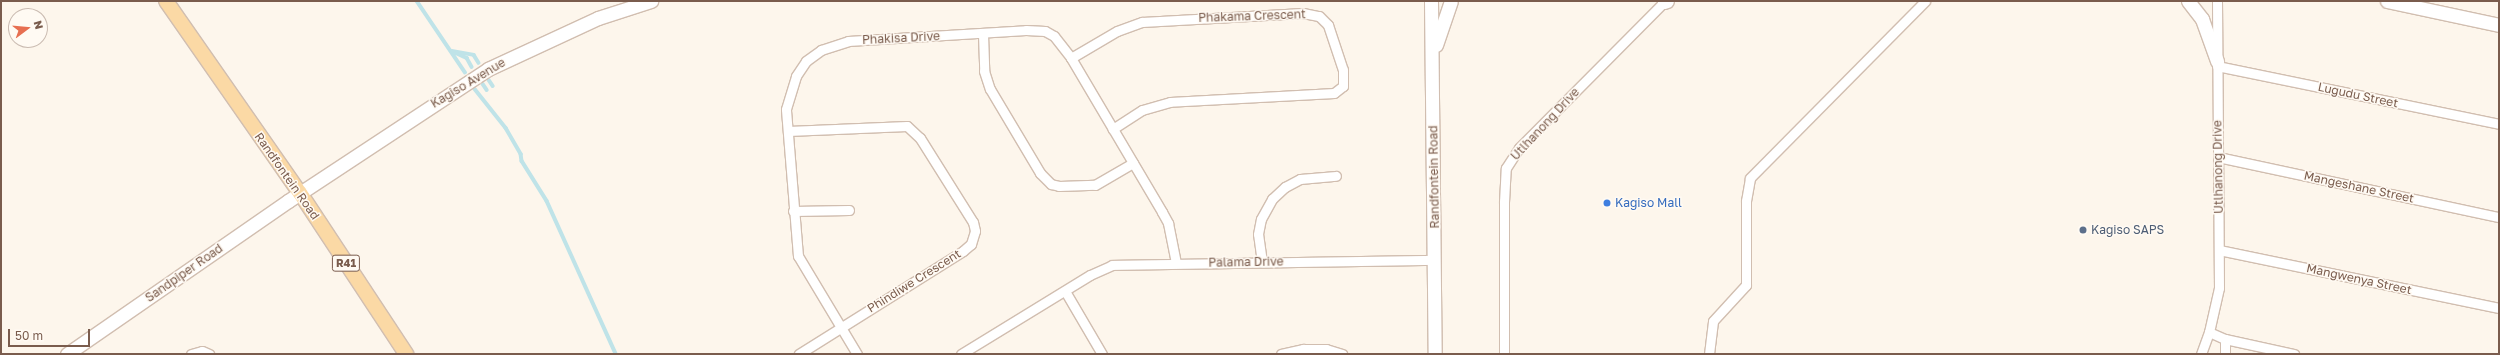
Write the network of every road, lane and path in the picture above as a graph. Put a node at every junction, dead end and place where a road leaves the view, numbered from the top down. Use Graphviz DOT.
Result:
graph roads {
  1 [pos="166,1"];
  2 [pos="651,1"];
  3 [pos="1431,1"];
  4 [pos="1451,1"];
  5 [pos="1925,1"];
  6 [pos="2188,1"];
  7 [pos="2217,1"];
  8 [pos="2387,1"];
  9 [pos="1665,2"];
  10 [pos="2499,25"];
  11 [pos="983,34"];
  12 [pos="1071,58"];
  13 [pos="1432,60"];
  14 [pos="2217,63"];
  15 [pos="2499,124"];
  16 [pos="1113,129"];
  17 [pos="788,130"];
  18 [pos="2218,157"];
  19 [pos="1133,163"];
  20 [pos="1336,176"];
  21 [pos="300,193"];
  22 [pos="849,210"];
  23 [pos="793,211"];
  24 [pos="2499,217"];
  25 [pos="2219,250"];
  26 [pos="1435,260"];
  27 [pos="1262,262"];
  28 [pos="1176,263"];
  29 [pos="1065,291"];
  30 [pos="2499,308"];
  31 [pos="840,327"];
  32 [pos="2209,332"];
  33 [pos="2225,339"];
  34 [pos="67,354"];
  35 [pos="191,354"];
  36 [pos="209,354"];
  37 [pos="406,354"];
  38 [pos="799,354"];
  39 [pos="857,354"];
  40 [pos="961,354"];
  41 [pos="1102,354"];
  42 [pos="1281,354"];
  43 [pos="1342,354"];
  44 [pos="1435,354"];
  45 [pos="1504,354"];
  46 [pos="1709,354"];
  47 [pos="2201,354"];
  48 [pos="2225,354"];
  49 [pos="2294,354"];
  1 -- 21 [label="main road, Randfontein Road / R41"];
  2 -- 21 [label="street, Kagiso Avenue"];
  3 -- 13 [label="street, Randfontein Road"];
  4 -- 13 [label="street"];
  5 -- 46 [label="street"];
  6 -- 14 [label="street"];
  7 -- 14 [label="street, Utlhanong Drive"];
  8 -- 10 [label="street"];
  9 -- 45 [label="street, Utlhanong Drive"];
  11 -- 12 [label="street, Phakisa Drive"];
  11 -- 17 [label="street, Phakisa Drive"];
  11 -- 19 [label="street"];
  12 -- 16 [label="street, Phakisa Drive"];
  12 -- 16 [label="street, Phakama Crescent"];
  13 -- 26 [label="street, Randfontein Road"];
  14 -- 15 [label="street, Lugudu Street"];
  14 -- 18 [label="street, Utlhanong Drive"];
  16 -- 19 [label="street, Phakisa Drive"];
  17 -- 23 [label="street, Phakisa Drive"];
  17 -- 31 [label="street, Phindiwe Crescent"];
  18 -- 24 [label="street, Mangeshane Street"];
  18 -- 25 [label="street, Utlhanong Drive"];
  19 -- 28 [label="street, Phakisa Drive"];
  20 -- 27 [label="street"];
  21 -- 34 [label="street, Sandpiper Road"];
  21 -- 37 [label="main road, Randfontein Road / R41"];
  22 -- 23 [label="street"];
  23 -- 31 [label="street, Phakisa Drive"];
  25 -- 30 [label="street, Mangwenya Street"];
  25 -- 32 [label="street, Utlhanong Drive"];
  26 -- 27 [label="street, Palama Drive"];
  26 -- 44 [label="street, Randfontein Road"];
  27 -- 28 [label="street, Palama Drive"];
  28 -- 29 [label="street, Palama Drive"];
  29 -- 40 [label="street, Palama Drive"];
  29 -- 41 [label="street"];
  31 -- 38 [label="street, Phindiwe Crescent"];
  31 -- 39 [label="street, Phakisa Drive"];
  32 -- 33 [label="street"];
  32 -- 47 [label="street, Utlhanong Drive"];
  33 -- 48 [label="street"];
  33 -- 49 [label="street"];
  35 -- 36 [label="street"];
  42 -- 43 [label="street"];
}
